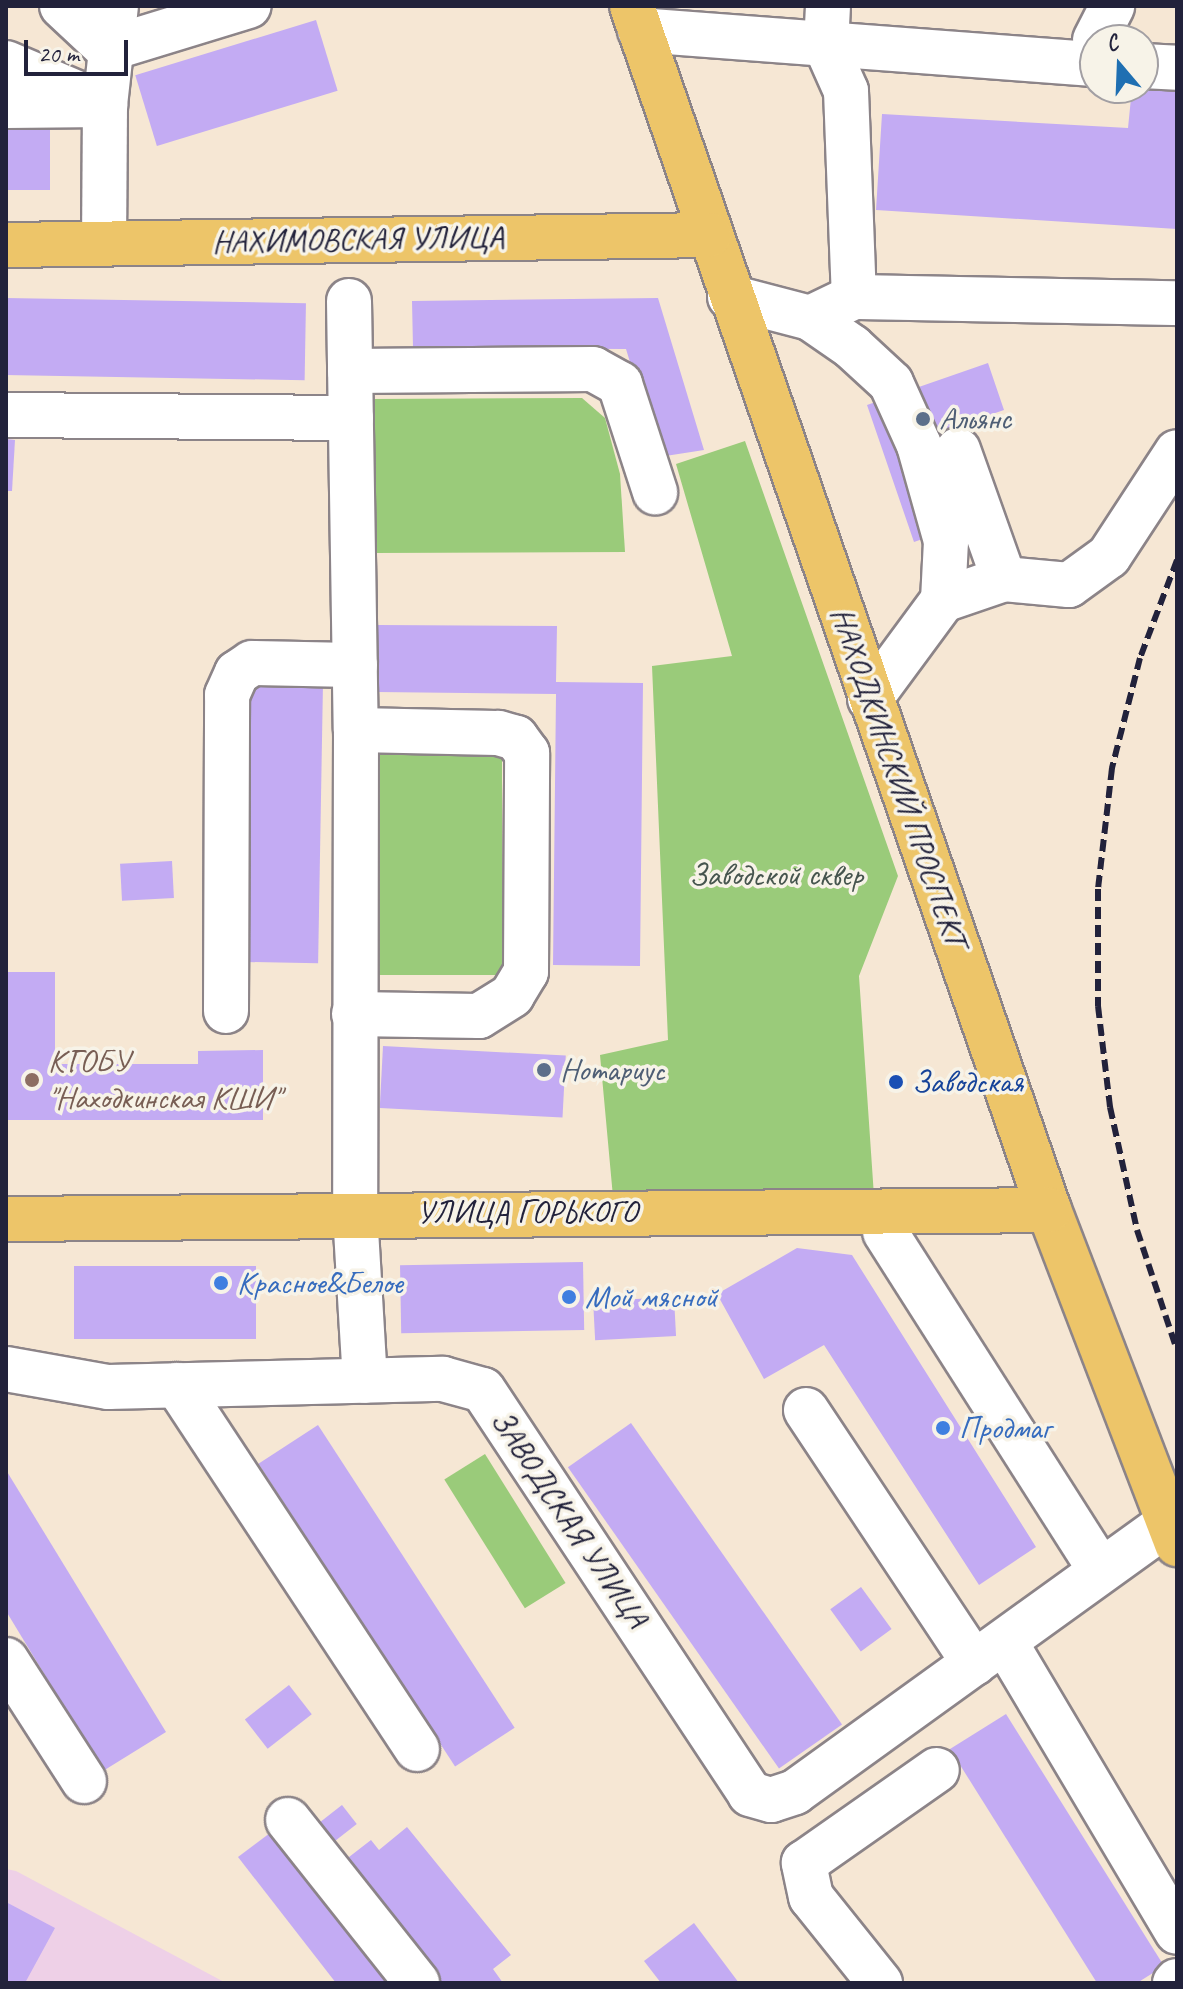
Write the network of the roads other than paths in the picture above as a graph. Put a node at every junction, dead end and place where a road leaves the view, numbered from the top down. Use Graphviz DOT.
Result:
graph roads {
  1 [pos="62,6"];
  2 [pos="116,6"];
  3 [pos="249,6"];
  4 [pos="636,18"];
  5 [pos="827,26"];
  6 [pos="108,49"];
  7 [pos="1079,51"];
  8 [pos="6,63"];
  9 [pos="105,105"];
  10 [pos="6,106"];
  11 [pos="709,235"];
  12 [pos="104,243"];
  13 [pos="6,245"];
  14 [pos="730,297"];
  15 [pos="854,297"];
  16 [pos="349,301"];
  17 [pos="1177,303"];
  18 [pos="810,318"];
  19 [pos="350,371"];
  20 [pos="6,415"];
  21 [pos="351,418"];
  22 [pos="958,450"];
  23 [pos="1177,452"];
  24 [pos="655,492"];
  25 [pos="1004,579"];
  26 [pos="943,600"];
  27 [pos="355,665"];
  28 [pos="870,699"];
  29 [pos="356,730"];
  30 [pos="226,1011"];
  31 [pos="354,1014"];
  32 [pos="1049,1210"];
  33 [pos="355,1213"];
  34 [pos="6,1219"];
  35 [pos="885,1232"];
  36 [pos="6,1369"];
  37 [pos="365,1381"];
  38 [pos="177,1385"];
  39 [pos="806,1410"];
  40 [pos="1173,1533"];
  41 [pos="1100,1569"];
  42 [pos="990,1652"];
  43 [pos="6,1660"];
  44 [pos="417,1749"];
  45 [pos="937,1770"];
  46 [pos="84,1781"];
  47 [pos="288,1820"];
  48 [pos="1177,1932"];
  49 [pos="417,1983"];
  50 [pos="880,1983"];
  1 -- 6 [label="street"];
  2 -- 6 [label="street"];
  3 -- 6 [label="street"];
  4 -- 5 [label="street"];
  4 -- 11 [label="main road, НАХОДКИНСКИЙ ПРОСПЕКТ"];
  5 -- 7 [label="street"];
  5 -- 15 [label="street"];
  6 -- 9 [label="street"];
  8 -- 9 [label="street"];
  9 -- 10 [label="street"];
  9 -- 12 [label="street"];
  11 -- 12 [label="main road, НАХИМОВСКАЯ УЛИЦА"];
  11 -- 14 [label="main road, НАХОДКИНСКИЙ ПРОСПЕКТ"];
  12 -- 13 [label="main road, НАХИМОВСКАЯ УЛИЦА"];
  14 -- 18 [label="street"];
  14 -- 28 [label="main road, НАХОДКИНСКИЙ ПРОСПЕКТ"];
  15 -- 17 [label="street"];
  15 -- 18 [label="street"];
  16 -- 19 [label="street"];
  18 -- 26 [label="street"];
  19 -- 21 [label="street"];
  19 -- 24 [label="street"];
  20 -- 21 [label="street"];
  21 -- 27 [label="street"];
  22 -- 25 [label="street"];
  23 -- 25 [label="street"];
  25 -- 26 [label="street"];
  26 -- 28 [label="street"];
  27 -- 29 [label="street"];
  27 -- 30 [label="street"];
  28 -- 32 [label="main road, НАХОДКИНСКИЙ ПРОСПЕКТ"];
  29 -- 31 [label="street"];
  29 -- 31 [label="street"];
  31 -- 33 [label="street"];
  32 -- 33 [label="main road, УЛИЦА ГОРЬКОГО"];
  32 -- 40 [label="main road, НАХОДКИНСКИЙ ПРОСПЕКТ"];
  33 -- 34 [label="main road, УЛИЦА ГОРЬКОГО"];
  33 -- 37 [label="street"];
  35 -- 41 [label="street"];
  36 -- 38 [label="street, ЗАВОДСКАЯ УЛИЦА"];
  37 -- 38 [label="street, ЗАВОДСКАЯ УЛИЦА"];
  37 -- 42 [label="street, ЗАВОДСКАЯ УЛИЦА"];
  38 -- 44 [label="street"];
  39 -- 42 [label="street"];
  40 -- 41 [label="street, ЗАВОДСКАЯ УЛИЦА"];
  41 -- 42 [label="street, ЗАВОДСКАЯ УЛИЦА"];
  42 -- 48 [label="street"];
  43 -- 46 [label="street"];
  45 -- 50 [label="street"];
  47 -- 49 [label="street"];
}
